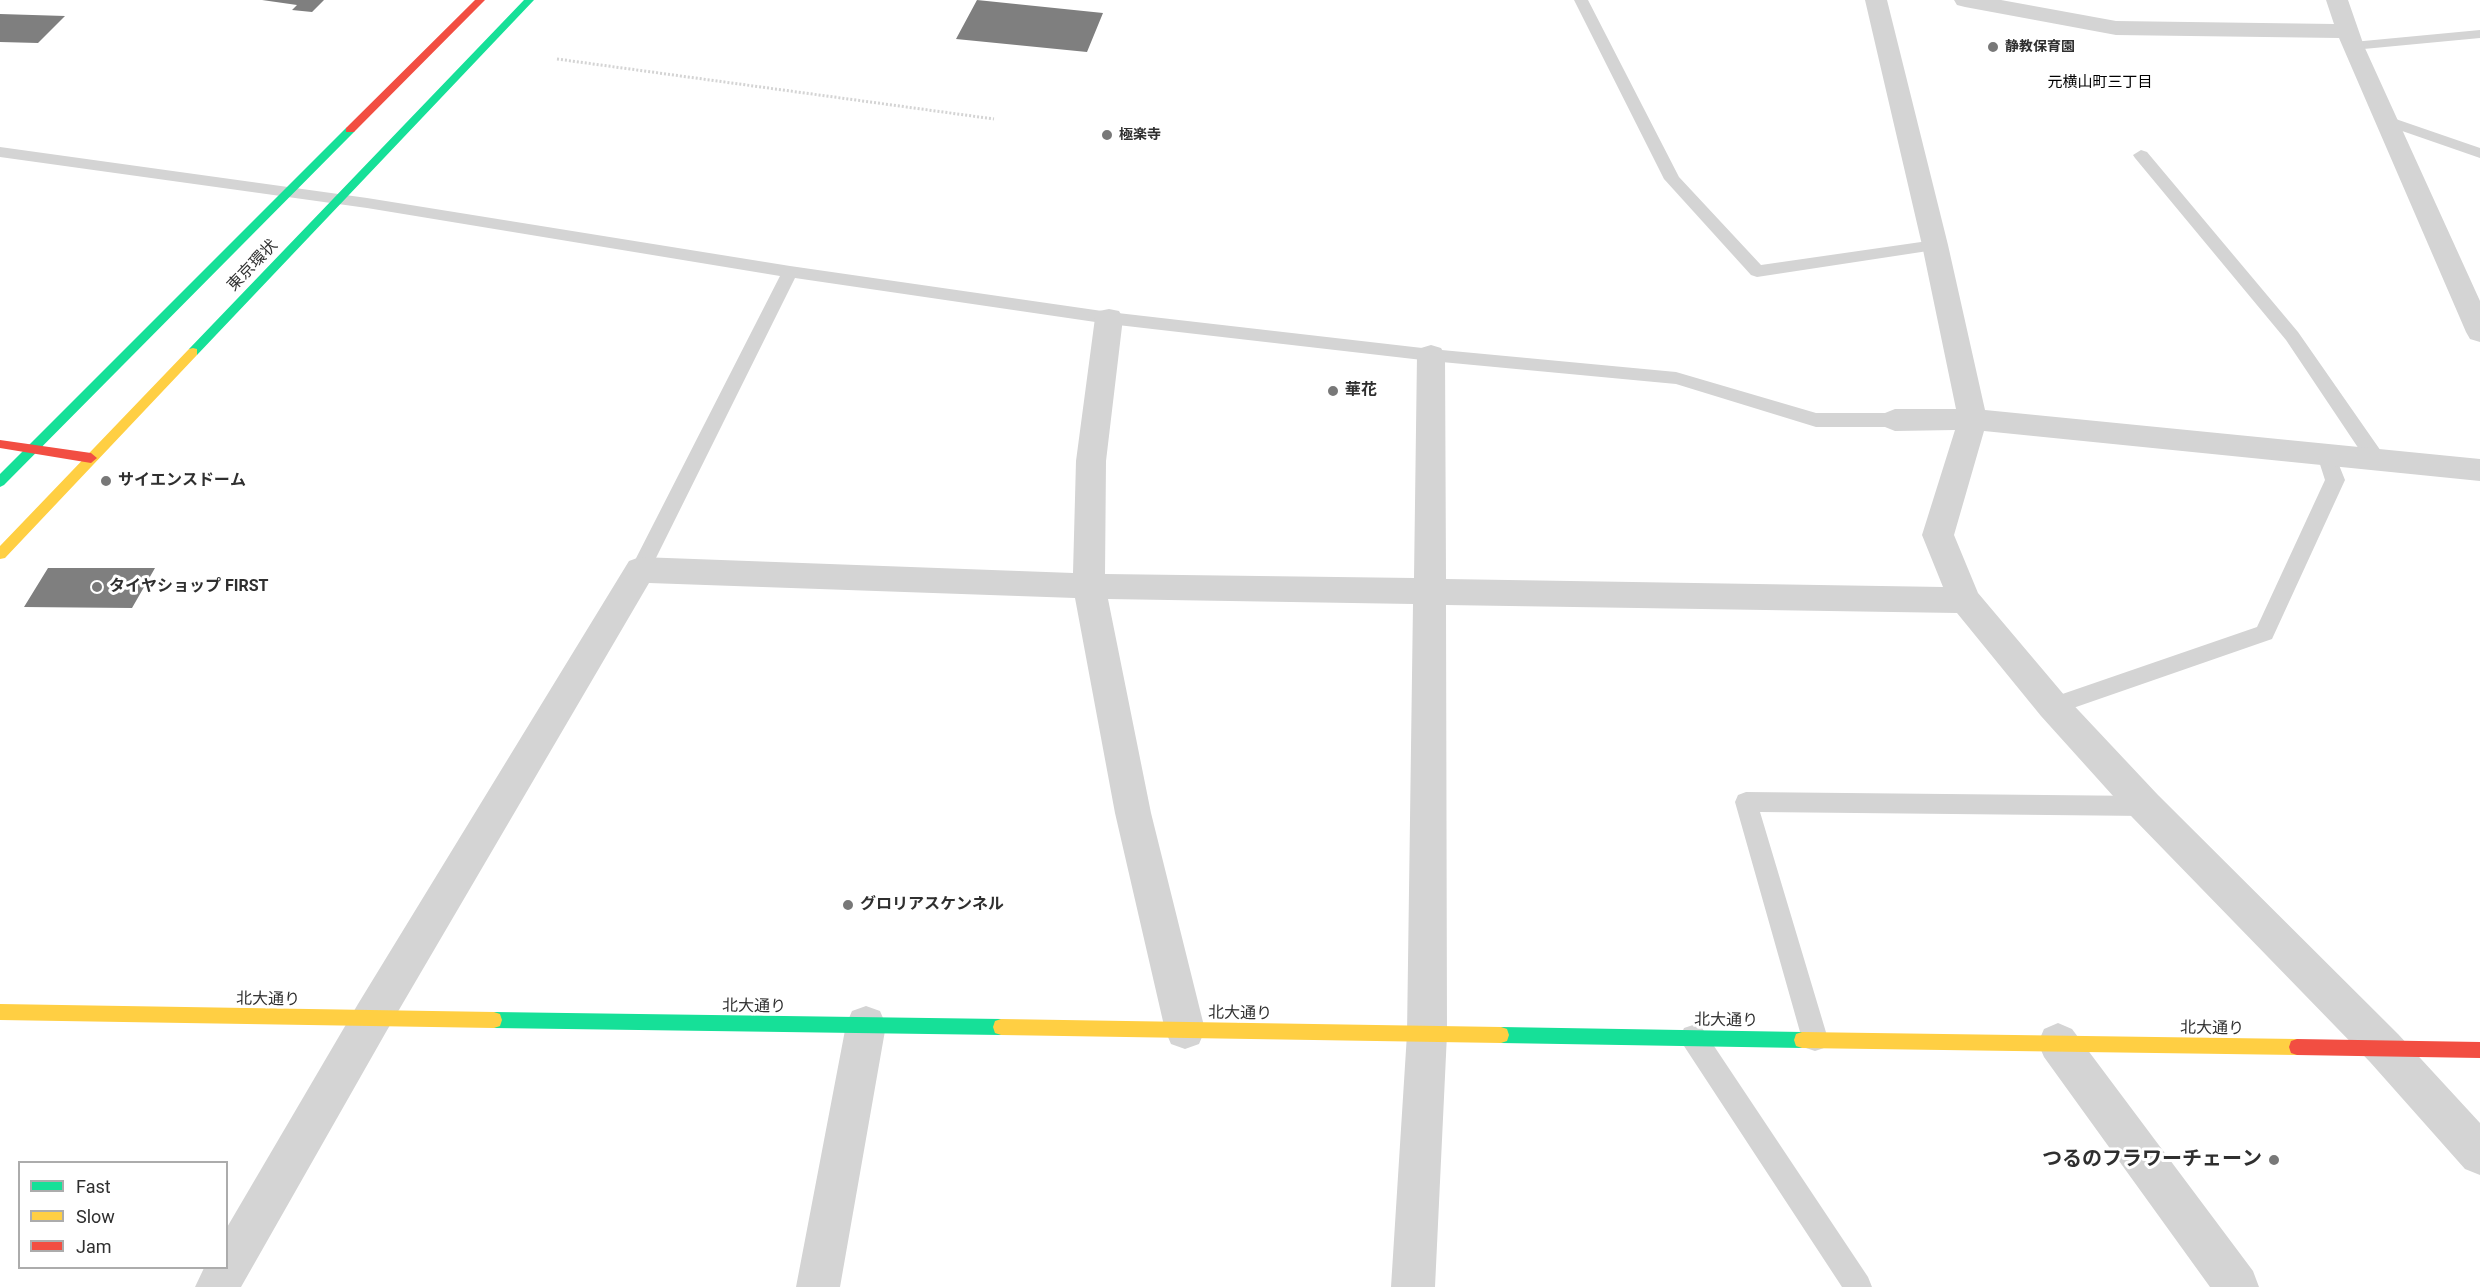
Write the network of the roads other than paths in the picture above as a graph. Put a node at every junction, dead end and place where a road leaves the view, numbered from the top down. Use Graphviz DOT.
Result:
graph roads {
  1 [pos="480,0"];
  2 [pos="529,0"];
  3 [pos="1581,0"];
  4 [pos="1876,0"];
  5 [pos="1965,0"];
  6 [pos="2337,0"];
  7 [pos="2480,34"];
  8 [pos="2350,38"];
  9 [pos="2387,121"];
  10 [pos="0,152"];
  11 [pos="2480,153"];
  12 [pos="2142,155"];
  13 [pos="287,194"];
  14 [pos="339,200"];
  15 [pos="1935,245"];
  16 [pos="790,272"];
  17 [pos="1109,318"];
  18 [pos="2480,332"];
  19 [pos="1431,355"];
  20 [pos="1973,419"];
  21 [pos="1895,420"];
  22 [pos="0,444"];
  23 [pos="32,449"];
  24 [pos="2326,454"];
  25 [pos="91,458"];
  26 [pos="2376,459"];
  27 [pos="2480,470"];
  28 [pos="0,482"];
  29 [pos="0,554"];
  30 [pos="640,570"];
  31 [pos="1089,586"];
  32 [pos="1430,592"];
  33 [pos="1965,600"];
  34 [pos="2053,706"];
  35 [pos="2145,806"];
  36 [pos="0,1012"];
  37 [pos="372,1018"];
  38 [pos="866,1025"];
  39 [pos="1185,1030"];
  40 [pos="1427,1034"];
  41 [pos="1693,1037"];
  42 [pos="1815,1039"];
  43 [pos="2058,1043"];
  44 [pos="2384,1048"];
  45 [pos="2480,1050"];
  46 [pos="2480,1154"];
  47 [pos="228,1268"];
  48 [pos="227,1269"];
  49 [pos="217,1287"];
  50 [pos="818,1287"];
  51 [pos="1413,1287"];
  52 [pos="1858,1287"];
  53 [pos="2237,1287"];
  1 -- 13 [label="main road, 東京環状"];
  2 -- 14 [label="main road, 東京環状"];
  3 -- 15 [label="lane"];
  4 -- 15 [label="street"];
  5 -- 8 [label="street"];
  6 -- 8 [label="street"];
  7 -- 8 [label="lane"];
  8 -- 9 [label="street"];
  9 -- 11 [label="lane"];
  9 -- 18 [label="street"];
  10 -- 13 [label="lane"];
  12 -- 26 [label="lane"];
  13 -- 14 [label="lane"];
  13 -- 23 [label="main road, 東京環状"];
  14 -- 16 [label="lane"];
  14 -- 25 [label="main road, 東京環状"];
  15 -- 20 [label="street"];
  16 -- 17 [label="lane"];
  16 -- 30 [label="lane"];
  17 -- 19 [label="lane"];
  17 -- 31 [label="street"];
  19 -- 21 [label="lane"];
  19 -- 32 [label="street"];
  20 -- 21 [label="street"];
  20 -- 24 [label="street"];
  20 -- 33 [label="street"];
  22 -- 23 [label="main road"];
  23 -- 25 [label="main road"];
  23 -- 28 [label="main road, 東京環状"];
  24 -- 26 [label="street"];
  24 -- 34 [label="lane"];
  25 -- 29 [label="main road, 東京環状"];
  26 -- 27 [label="street"];
  30 -- 31 [label="street"];
  30 -- 37 [label="street"];
  31 -- 32 [label="street"];
  31 -- 39 [label="street"];
  32 -- 33 [label="street"];
  32 -- 40 [label="street"];
  33 -- 34 [label="street"];
  34 -- 35 [label="street"];
  35 -- 42 [label="lane"];
  35 -- 44 [label="street"];
  36 -- 37 [label="main road, 北大通り"];
  37 -- 38 [label="main road, 北大通り"];
  37 -- 47 [label="street"];
  38 -- 39 [label="main road, 北大通り"];
  38 -- 50 [label="street"];
  39 -- 40 [label="main road, 北大通り"];
  40 -- 41 [label="main road, 北大通り"];
  40 -- 51 [label="street"];
  41 -- 42 [label="main road, 北大通り"];
  41 -- 52 [label="lane"];
  42 -- 43 [label="main road, 北大通り"];
  43 -- 44 [label="main road, 北大通り"];
  43 -- 53 [label="street"];
  44 -- 45 [label="main road, 北大通り"];
  44 -- 46 [label="street"];
  48 -- 49 [label="street"];
}
